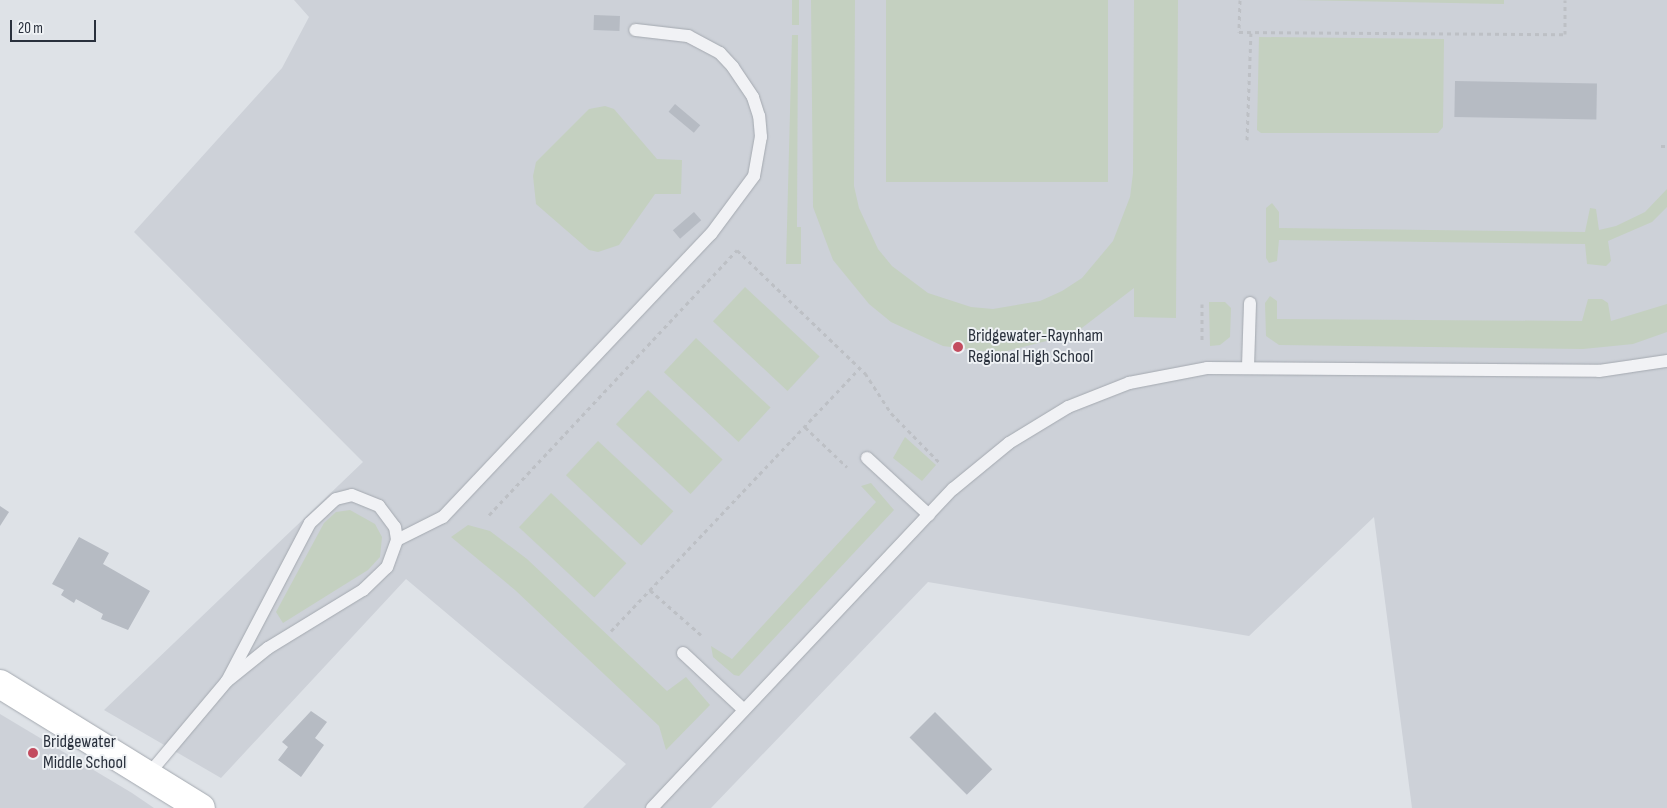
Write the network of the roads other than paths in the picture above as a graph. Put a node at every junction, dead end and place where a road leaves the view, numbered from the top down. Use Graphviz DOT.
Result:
graph roads {
  1 [pos="635,30"];
  2 [pos="1250,302"];
  3 [pos="1667,361"];
  4 [pos="1248,367"];
  5 [pos="867,458"];
  6 [pos="929,515"];
  7 [pos="397,540"];
  8 [pos="683,653"];
  9 [pos="227,681"];
  10 [pos="0,684"];
  11 [pos="744,710"];
  12 [pos="147,776"];
  13 [pos="201,808"];
  14 [pos="652,808"];
  1 -- 7 [label="lane"];
  2 -- 4 [label="lane"];
  3 -- 4 [label="lane"];
  4 -- 6 [label="lane"];
  5 -- 6 [label="lane"];
  6 -- 11 [label="lane"];
  7 -- 9 [label="lane"];
  7 -- 9 [label="lane"];
  8 -- 11 [label="lane"];
  9 -- 12 [label="lane"];
  10 -- 12 [label="street"];
  11 -- 14 [label="lane"];
  12 -- 13 [label="street"];
}
